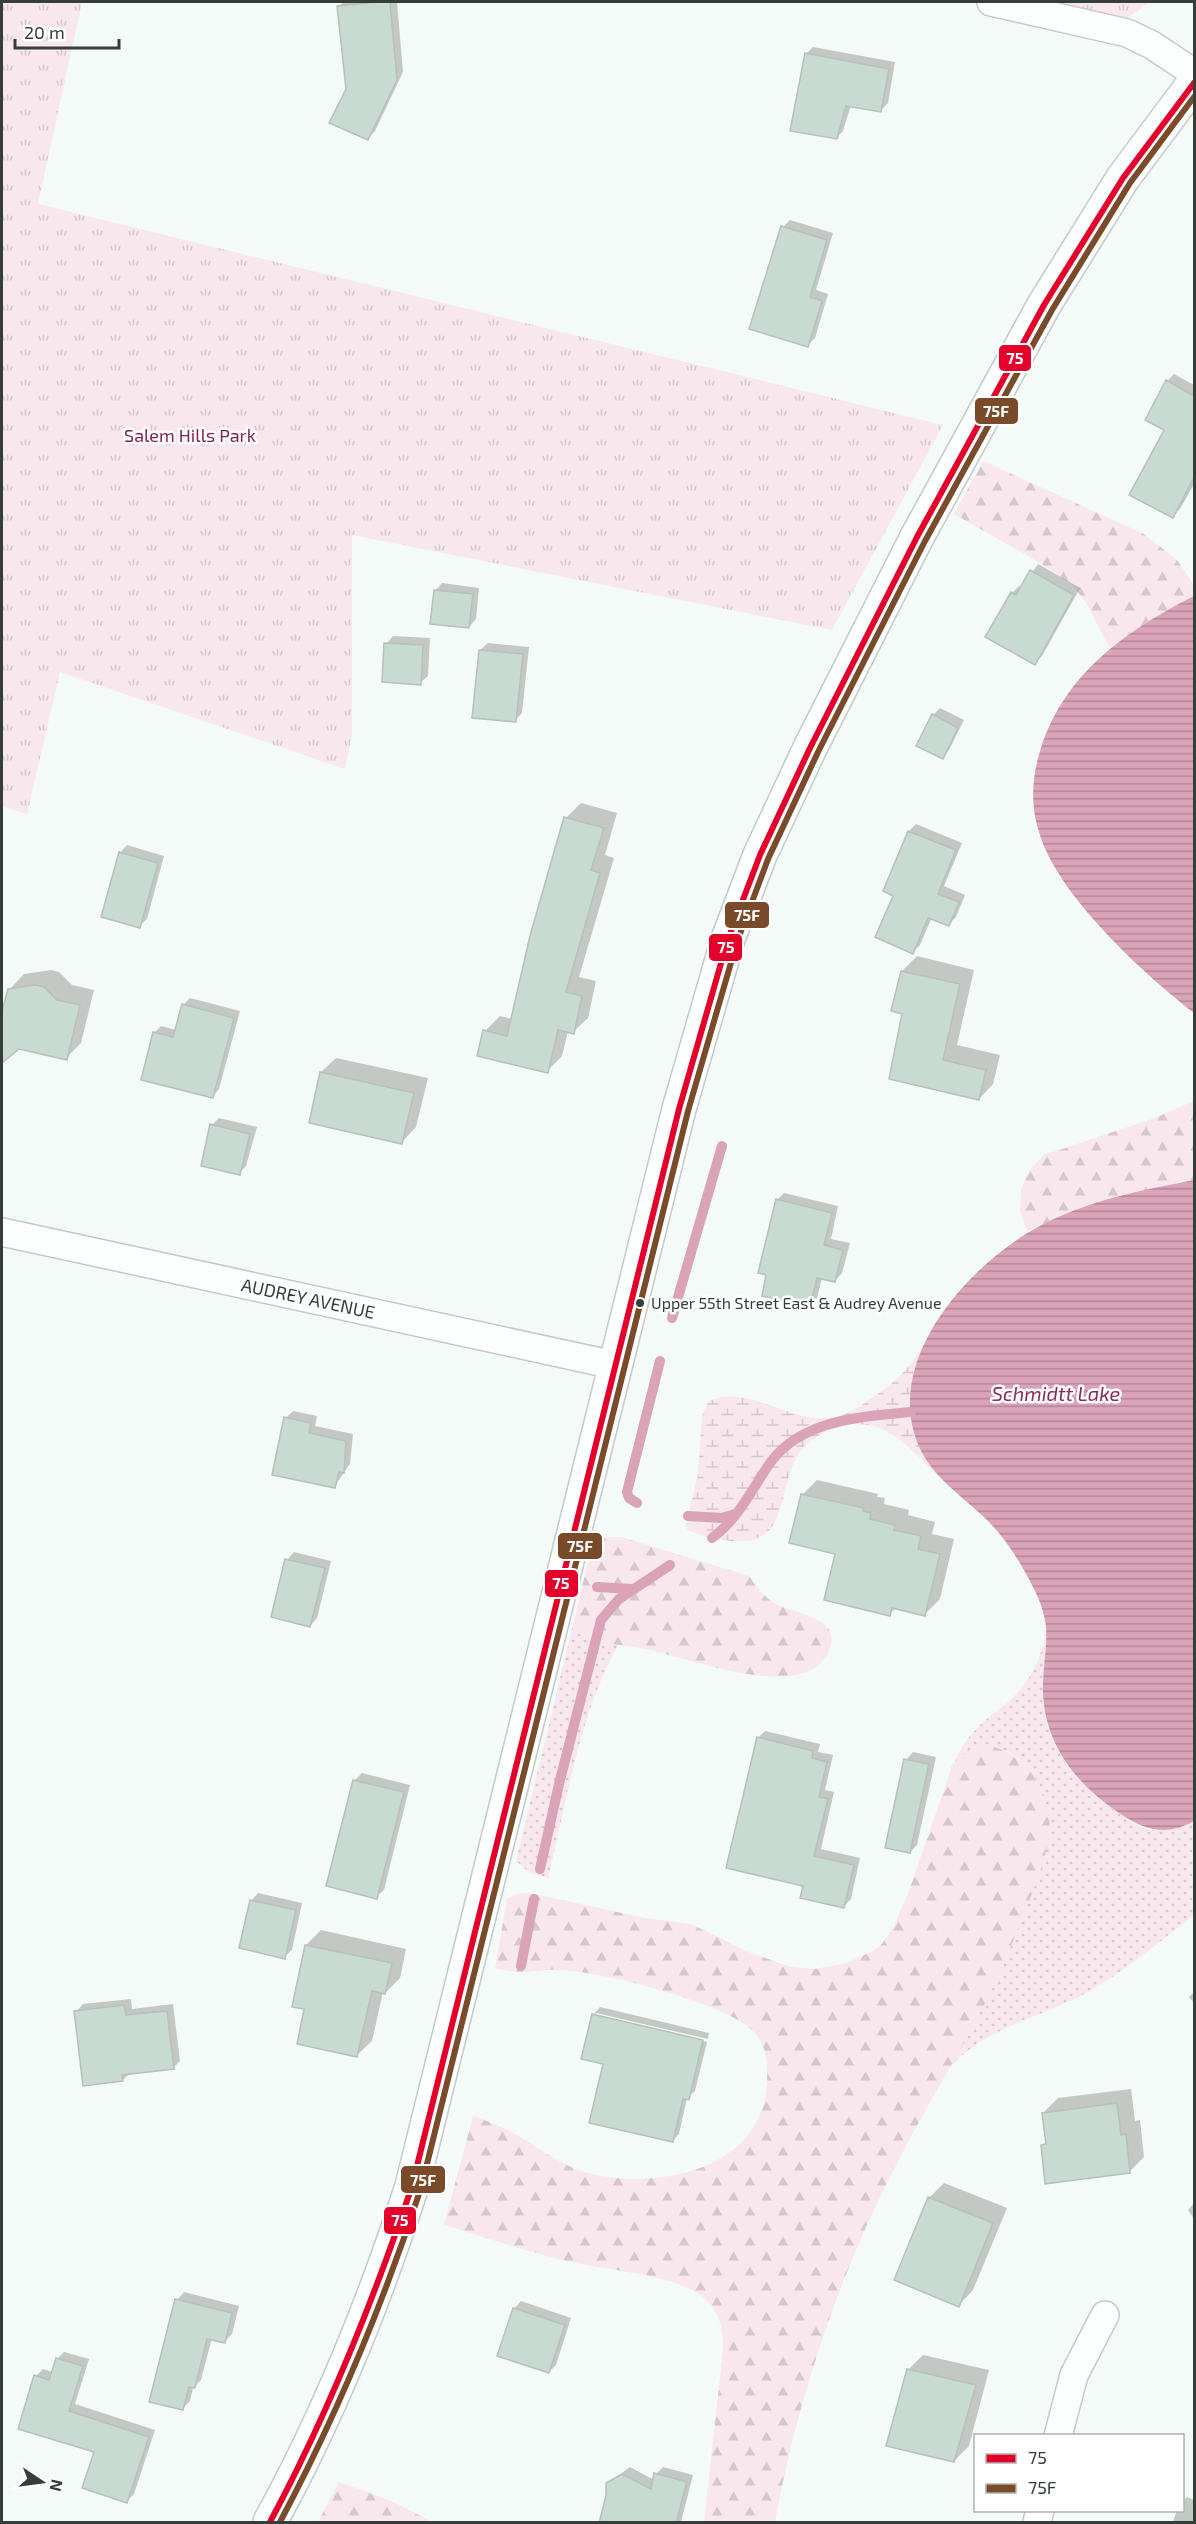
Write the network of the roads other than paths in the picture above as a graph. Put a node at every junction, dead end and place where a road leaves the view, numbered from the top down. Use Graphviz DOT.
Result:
graph roads {
  1 [pos="991,2"];
  2 [pos="1194,74"];
  3 [pos="1194,82"];
  4 [pos="2,1232"];
  5 [pos="614,1365"];
  6 [pos="1105,2315"];
  7 [pos="1059,2434"];
  8 [pos="270,2523"];
  1 -- 2 [label="street"];
  3 -- 5 [label="street"];
  4 -- 5 [label="street, AUDREY AVENUE"];
  5 -- 8 [label="street"];
  6 -- 7 [label="street"];
}
